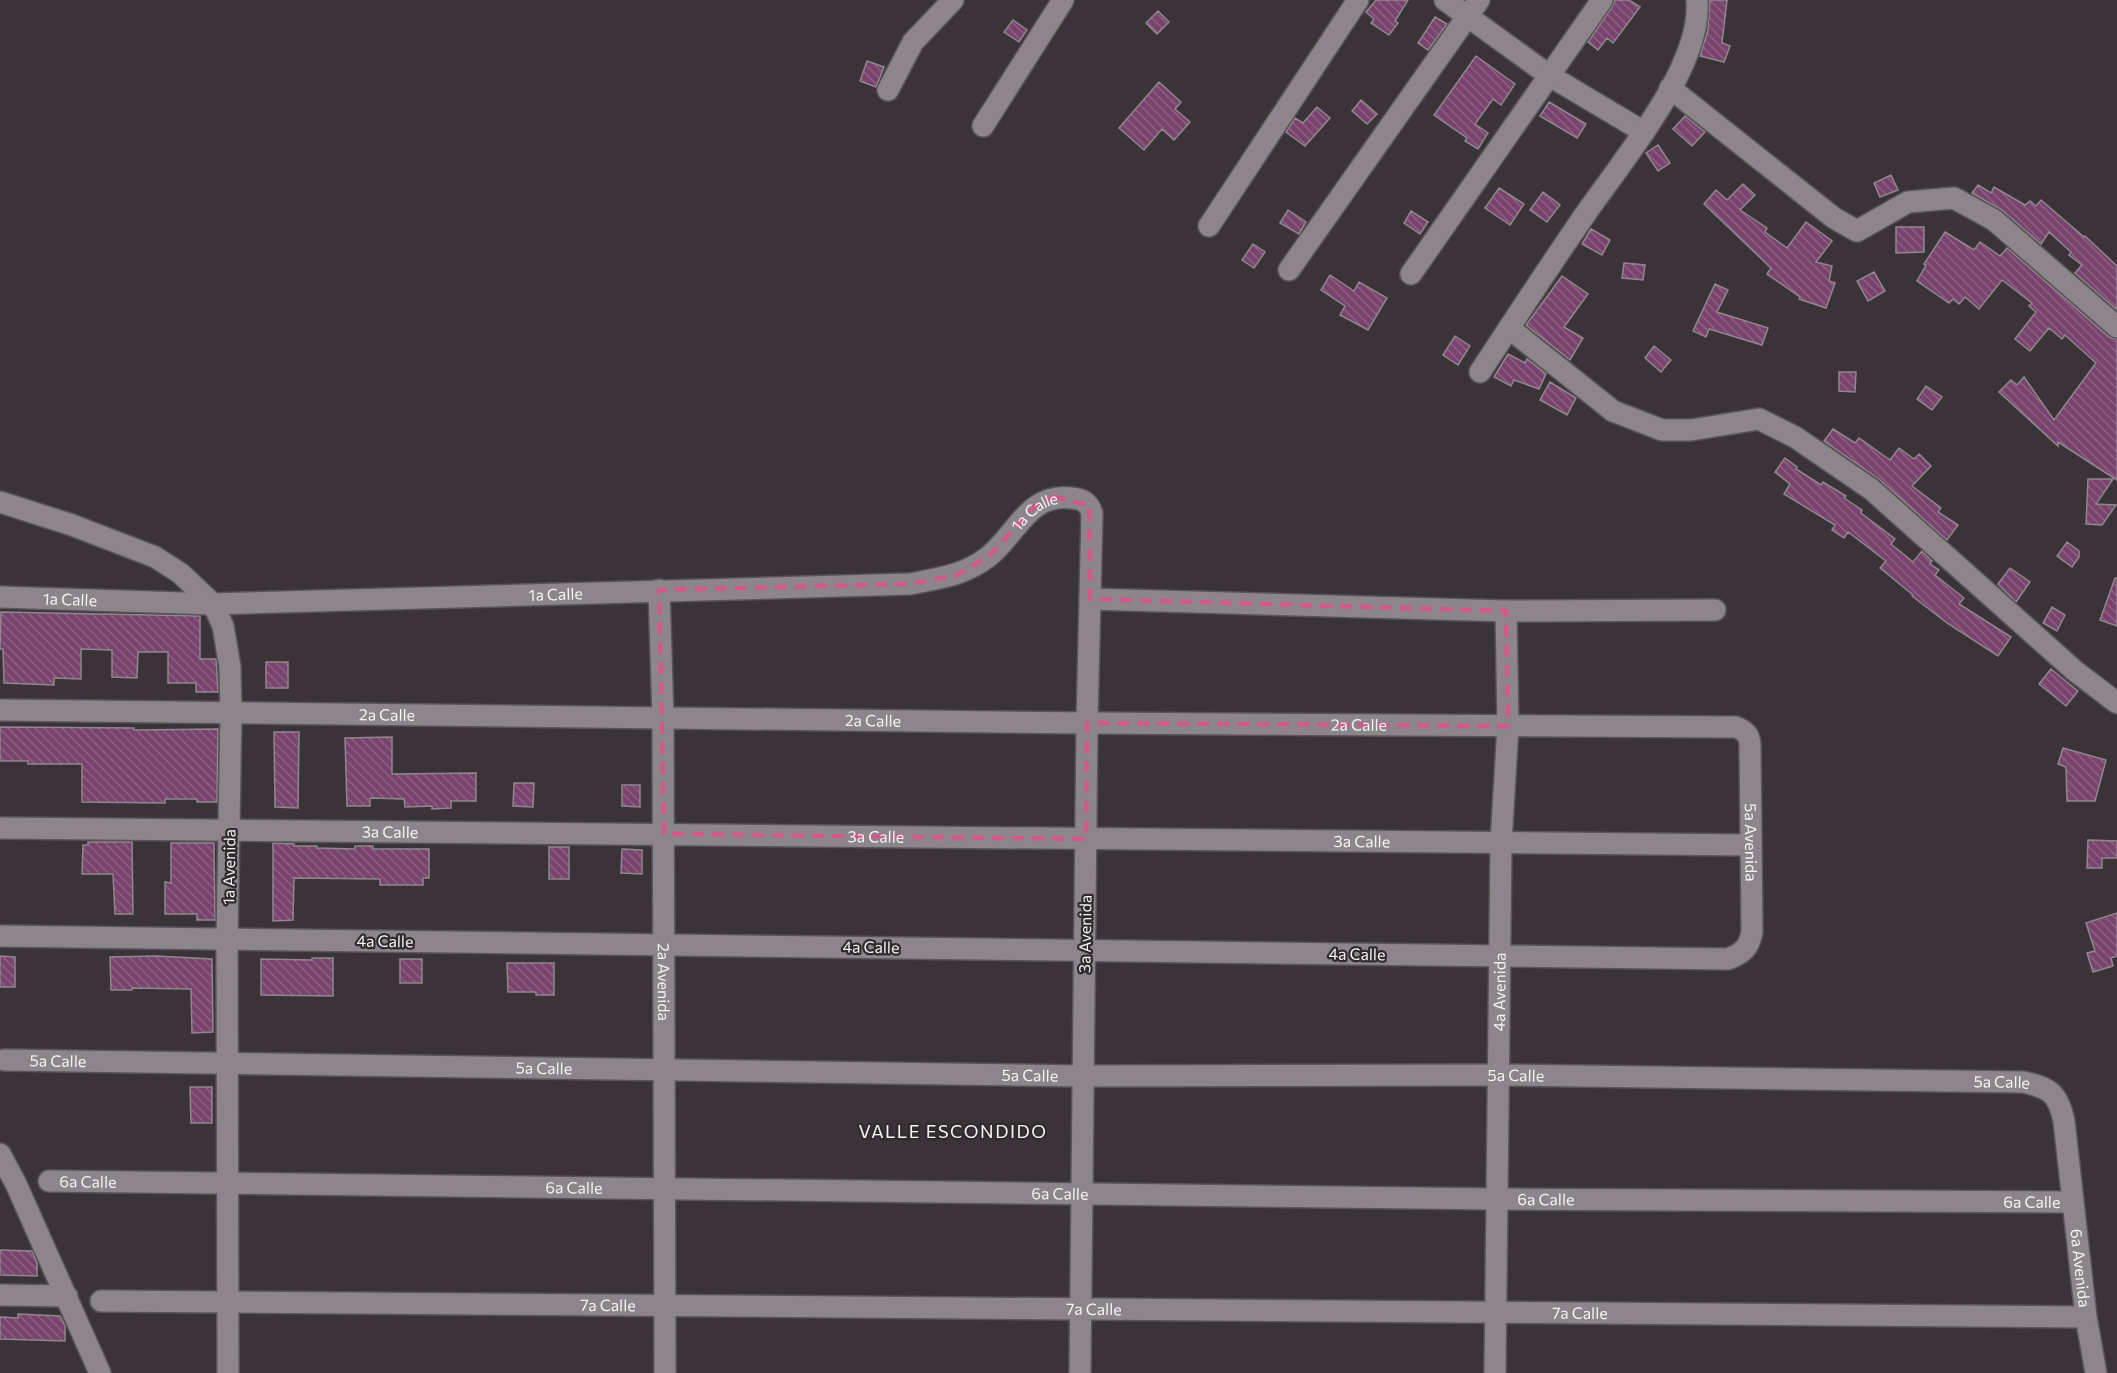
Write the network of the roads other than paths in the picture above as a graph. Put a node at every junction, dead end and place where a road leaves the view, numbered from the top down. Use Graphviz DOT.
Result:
graph roads {
  1 [pos="953,0"];
  2 [pos="1063,0"];
  3 [pos="1358,0"];
  4 [pos="1445,0"];
  5 [pos="1602,0"];
  6 [pos="1697,0"];
  7 [pos="1473,8"];
  8 [pos="1550,76"];
  9 [pos="1670,88"];
  10 [pos="888,90"];
  11 [pos="983,126"];
  12 [pos="1644,132"];
  13 [pos="1209,226"];
  14 [pos="1289,270"];
  15 [pos="1411,274"];
  16 [pos="2117,327"];
  17 [pos="1509,328"];
  18 [pos="1480,372"];
  19 [pos="1083,500"];
  20 [pos="0,502"];
  21 [pos="659,590"];
  22 [pos="0,597"];
  23 [pos="1090,598"];
  24 [pos="213,604"];
  25 [pos="1715,610"];
  26 [pos="1506,611"];
  27 [pos="2117,703"];
  28 [pos="0,710"];
  29 [pos="231,713"];
  30 [pos="663,718"];
  31 [pos="1087,723"];
  32 [pos="1508,726"];
  33 [pos="1744,731"];
  34 [pos="0,828"];
  35 [pos="230,830"];
  36 [pos="664,834"];
  37 [pos="1086,838"];
  38 [pos="1501,843"];
  39 [pos="1751,845"];
  40 [pos="0,936"];
  41 [pos="227,939"];
  42 [pos="665,945"];
  43 [pos="1085,950"];
  44 [pos="1741,954"];
  45 [pos="1500,955"];
  46 [pos="4,1060"];
  47 [pos="228,1064"];
  48 [pos="665,1070"];
  49 [pos="1499,1075"];
  50 [pos="1083,1076"];
  51 [pos="2053,1093"];
  52 [pos="0,1154"];
  53 [pos="49,1181"];
  54 [pos="8,1184"];
  55 [pos="228,1185"];
  56 [pos="665,1188"];
  57 [pos="1082,1194"];
  58 [pos="1497,1199"];
  59 [pos="2072,1202"];
  60 [pos="0,1295"];
  61 [pos="67,1296"];
  62 [pos="101,1301"];
  63 [pos="228,1302"];
  64 [pos="665,1305"];
  65 [pos="1081,1310"];
  66 [pos="1496,1313"];
  67 [pos="2086,1317"];
  68 [pos="100,1373"];
  69 [pos="228,1373"];
  70 [pos="665,1373"];
  71 [pos="1080,1373"];
  72 [pos="1495,1373"];
  73 [pos="2096,1373"];
  1 -- 10 [label="street"];
  2 -- 11 [label="street"];
  3 -- 13 [label="street"];
  4 -- 7 [label="street"];
  5 -- 8 [label="street"];
  6 -- 9 [label="street"];
  7 -- 8 [label="street"];
  7 -- 14 [label="street"];
  8 -- 12 [label="street"];
  8 -- 15 [label="street"];
  9 -- 12 [label="street"];
  9 -- 16 [label="street"];
  12 -- 17 [label="street"];
  17 -- 18 [label="street"];
  17 -- 27 [label="street"];
  19 -- 21 [label="street, 1a Calle"];
  19 -- 23 [label="street, 3a Avenida"];
  20 -- 24 [label="street, 1a Avenida"];
  21 -- 24 [label="street, 1a Calle"];
  21 -- 30 [label="street, 2a Avenida"];
  22 -- 24 [label="street, 1a Calle"];
  23 -- 26 [label="street"];
  23 -- 31 [label="street, 3a Avenida"];
  24 -- 29 [label="street, 1a Avenida"];
  25 -- 26 [label="street"];
  26 -- 32 [label="street, 4a Avenida"];
  28 -- 29 [label="street, 2a Calle"];
  29 -- 30 [label="street, 2a Calle"];
  29 -- 35 [label="street, 1a Avenida"];
  30 -- 31 [label="street, 2a Calle"];
  30 -- 36 [label="street, 2a Avenida"];
  31 -- 32 [label="street, 2a Calle"];
  31 -- 37 [label="street, 3a Avenida"];
  32 -- 33 [label="street, 2a Calle"];
  32 -- 38 [label="street, 4a Avenida"];
  33 -- 39 [label="street, 5a Avenida"];
  34 -- 35 [label="street, 3a Calle"];
  35 -- 36 [label="street, 3a Calle"];
  35 -- 41 [label="street, 1a Avenida"];
  36 -- 37 [label="street, 3a Calle"];
  36 -- 42 [label="street, 2a Avenida"];
  37 -- 38 [label="street, 3a Calle"];
  37 -- 43 [label="street, 3a Avenida"];
  38 -- 39 [label="street, 3a Calle"];
  38 -- 45 [label="street, 4a Avenida"];
  39 -- 44 [label="street, 5a Avenida"];
  40 -- 41 [label="street, 4a Calle"];
  41 -- 42 [label="street, 4a Calle"];
  41 -- 47 [label="street, 1a Avenida"];
  42 -- 43 [label="street, 4a Calle"];
  42 -- 48 [label="street, 2a Avenida"];
  43 -- 45 [label="street, 4a Calle"];
  43 -- 50 [label="street, 3a Avenida"];
  44 -- 45 [label="street, 4a Calle"];
  45 -- 49 [label="street, 4a Avenida"];
  46 -- 47 [label="street, 5a Calle"];
  47 -- 48 [label="street, 5a Calle"];
  47 -- 55 [label="street, 1a Avenida"];
  48 -- 50 [label="street, 5a Calle"];
  48 -- 56 [label="street, 2a Avenida"];
  49 -- 50 [label="street, 5a Calle"];
  49 -- 51 [label="street, 5a Calle"];
  49 -- 58 [label="street, 4a Avenida"];
  50 -- 57 [label="street, 3a Avenida"];
  51 -- 59 [label="street, 6a Avenida"];
  52 -- 54 [label="street"];
  53 -- 55 [label="street, 6a Calle"];
  54 -- 61 [label="street"];
  55 -- 56 [label="street, 6a Calle"];
  55 -- 63 [label="street, 1a Avenida"];
  56 -- 57 [label="street, 6a Calle"];
  56 -- 64 [label="street, 2a Avenida"];
  57 -- 58 [label="street, 6a Calle"];
  57 -- 65 [label="street, 3a Avenida"];
  58 -- 59 [label="street, 6a Calle"];
  58 -- 66 [label="street, 4a Avenida"];
  59 -- 67 [label="street, 6a Avenida"];
  60 -- 61 [label="street"];
  61 -- 68 [label="street"];
  62 -- 63 [label="street, 7a Calle"];
  63 -- 64 [label="street, 7a Calle"];
  63 -- 69 [label="street, 1a Avenida"];
  64 -- 65 [label="street, 7a Calle"];
  64 -- 70 [label="street, 2a Avenida"];
  65 -- 66 [label="street, 7a Calle"];
  65 -- 71 [label="street, 3a Avenida"];
  66 -- 67 [label="street, 7a Calle"];
  66 -- 72 [label="street, 4a Avenida"];
  67 -- 73 [label="street, 6a Avenida"];
}
